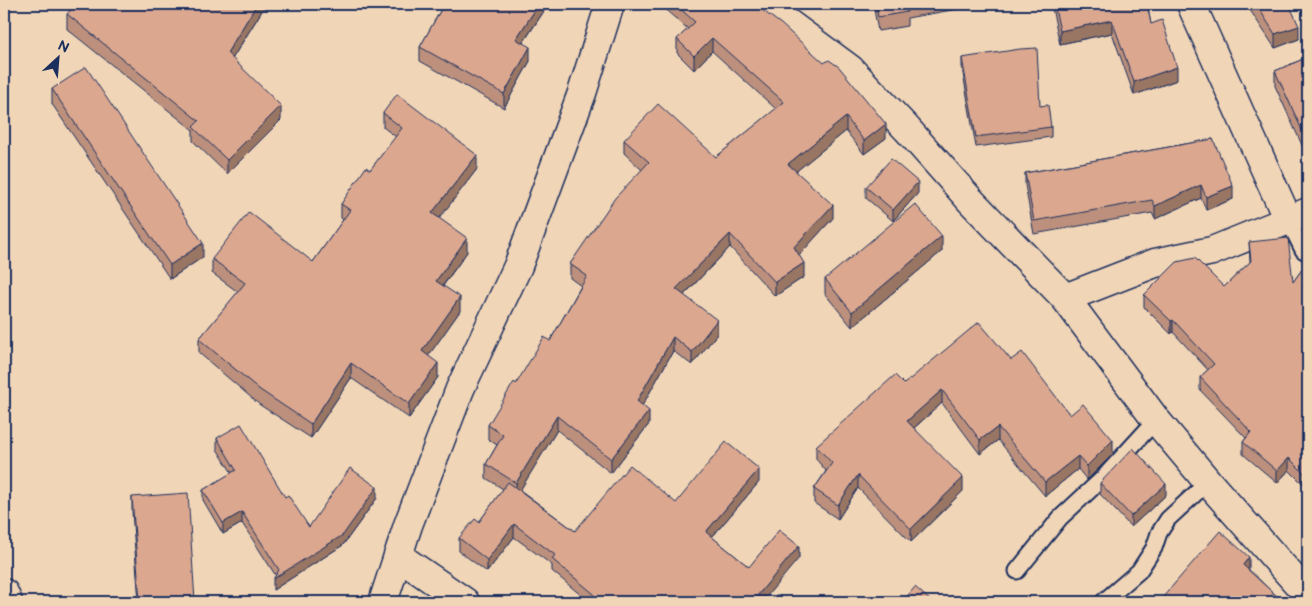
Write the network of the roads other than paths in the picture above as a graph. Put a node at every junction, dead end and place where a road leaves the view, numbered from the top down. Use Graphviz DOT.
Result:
graph roads {
  1 [pos="610,4"];
  2 [pos="762,4"];
  3 [pos="1191,4"];
  4 [pos="1298,216"];
  5 [pos="1308,253"];
  6 [pos="1065,298"];
  7 [pos="1156,420"];
  8 [pos="1208,482"];
  9 [pos="398,556"];
  10 [pos="1017,572"];
  11 [pos="4,593"];
  12 [pos="1308,595"];
  13 [pos="8,602"];
  14 [pos="383,602"];
  15 [pos="464,602"];
  16 [pos="1103,602"];
  1 -- 9 [label="street"];
  2 -- 6 [label="street"];
  3 -- 4 [label="street"];
  4 -- 5 [label="lane"];
  4 -- 6 [label="street"];
  6 -- 7 [label="street"];
  7 -- 8 [label="street"];
  7 -- 10 [label="lane"];
  8 -- 12 [label="street"];
  8 -- 16 [label="lane"];
  9 -- 14 [label="street"];
  9 -- 15 [label="street"];
  11 -- 13 [label="street"];
}
